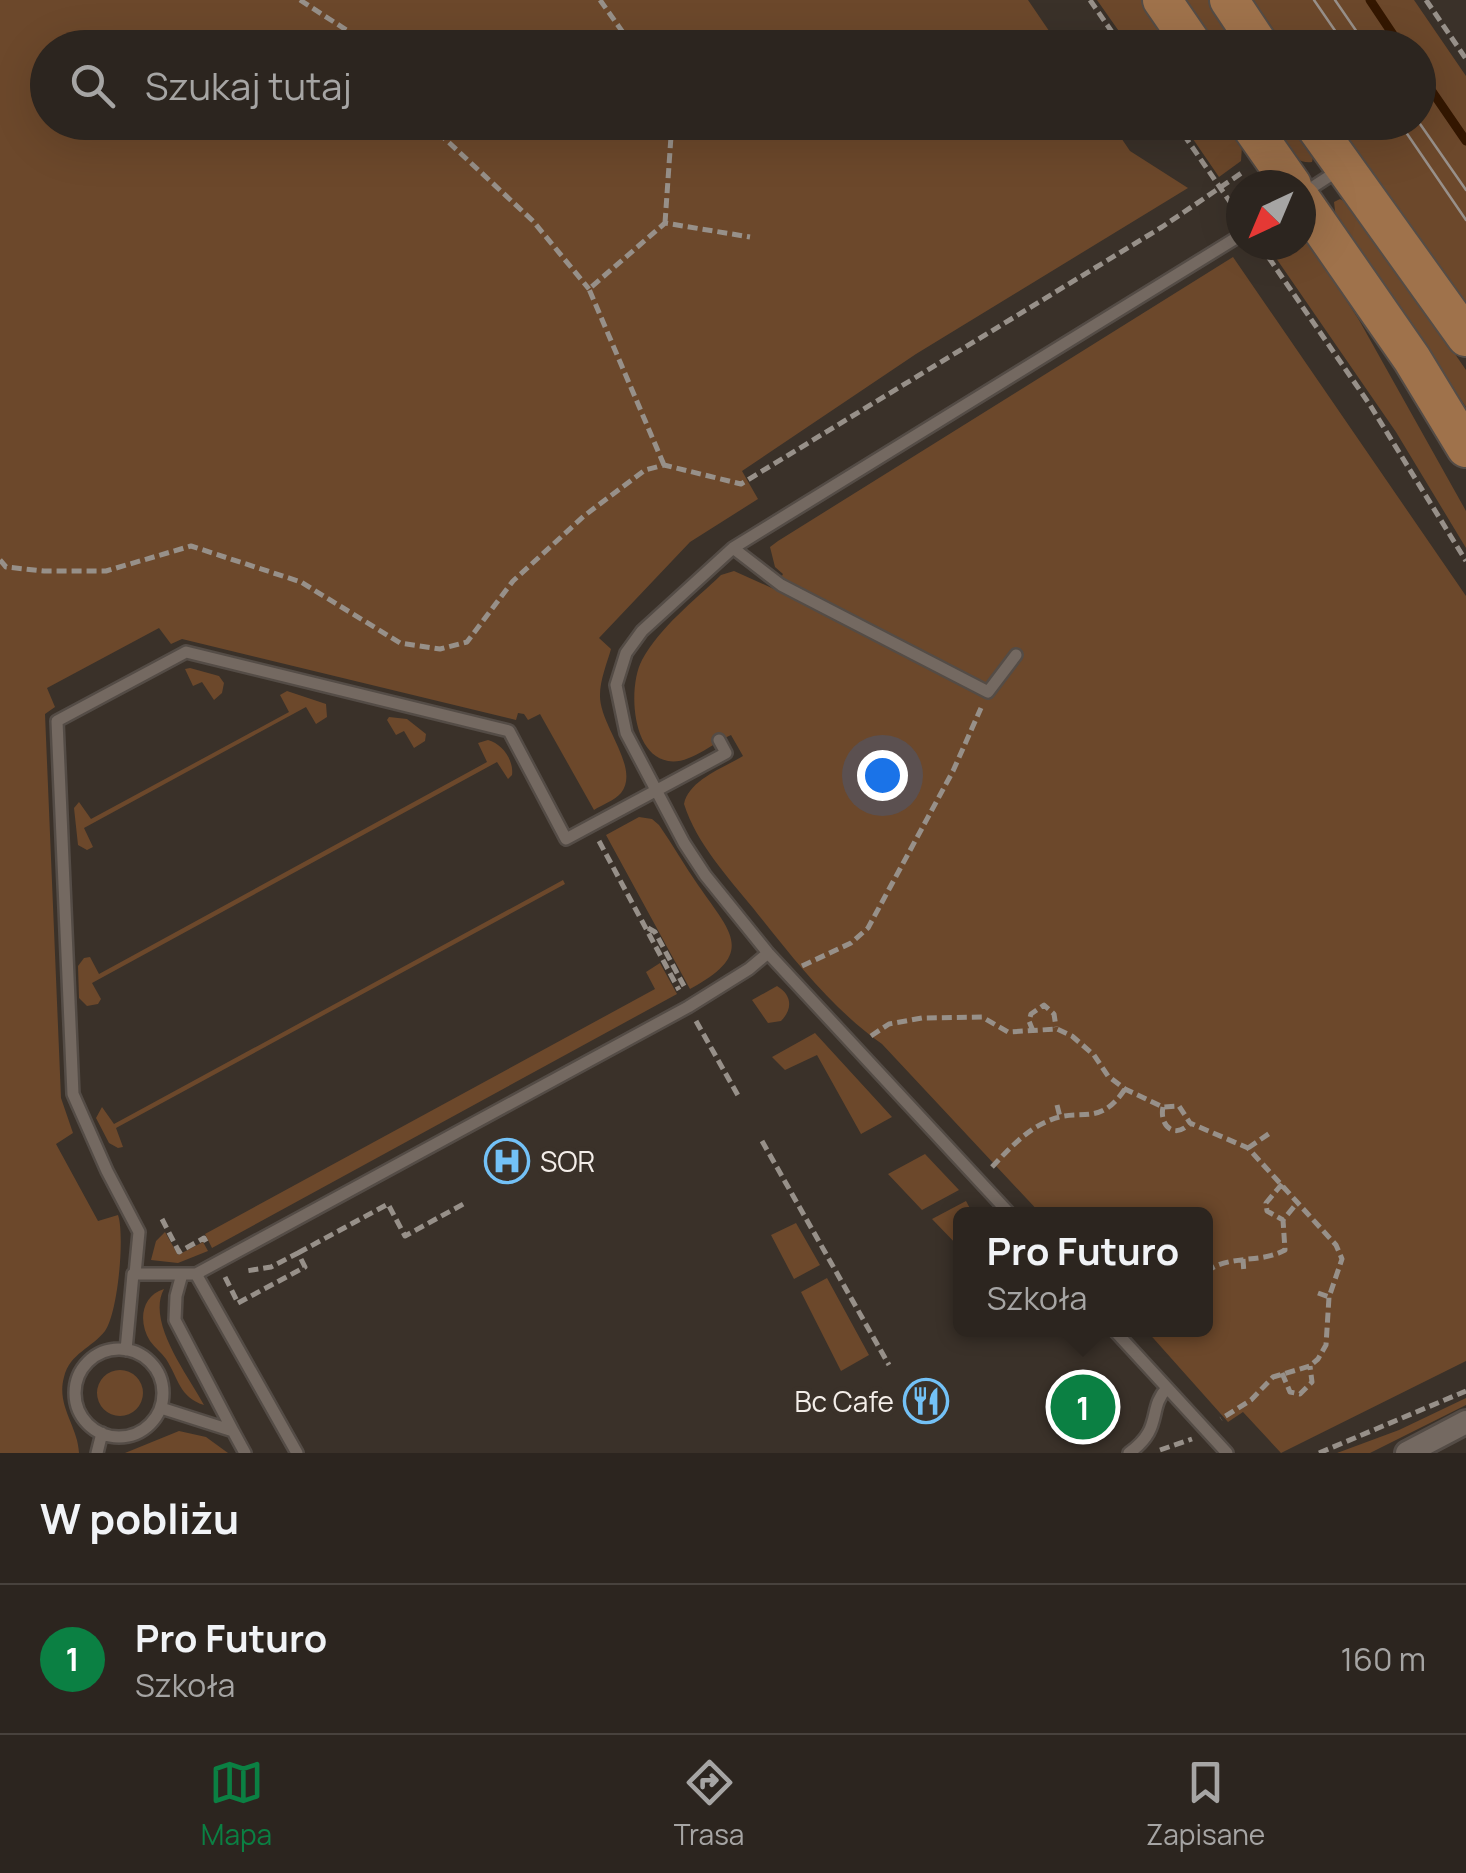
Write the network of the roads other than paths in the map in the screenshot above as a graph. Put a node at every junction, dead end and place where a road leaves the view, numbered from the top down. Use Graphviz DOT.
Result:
graph roads {
  1 [pos="1162,0"];
  2 [pos="1229,0"];
  3 [pos="1183,30"];
  4 [pos="1249,30"];
  5 [pos="1261,140"];
  6 [pos="1324,140"];
  7 [pos="1343,167"];
  8 [pos="1282,170"];
  9 [pos="1316,186"];
  10 [pos="1316,219"];
  11 [pos="1226,244"];
  12 [pos="1466,337"];
  13 [pos="1466,448"];
  14 [pos="733,548"];
  15 [pos="1016,654"];
  16 [pos="719,740"];
  17 [pos="656,791"];
  18 [pos="768,953"];
  19 [pos="1004,1207"];
  20 [pos="134,1274"];
  21 [pos="189,1274"];
  22 [pos="1120,1337"];
  23 [pos="126,1350"];
  24 [pos="1167,1388"];
  25 [pos="160,1408"];
  26 [pos="1466,1422"];
  27 [pos="233,1430"];
  28 [pos="102,1434"];
  29 [pos="98,1453"];
  30 [pos="245,1453"];
  31 [pos="297,1453"];
  32 [pos="1129,1453"];
  33 [pos="1227,1453"];
  34 [pos="1406,1453"];
  1 -- 3 [label="main road"];
  2 -- 4 [label="main road"];
  5 -- 8 [label="main road"];
  6 -- 7 [label="main road"];
  7 -- 9 [label="lane"];
  7 -- 12 [label="main road"];
  10 -- 13 [label="main road"];
  11 -- 14 [label="lane"];
  14 -- 15 [label="lane"];
  14 -- 17 [label="lane"];
  16 -- 17 [label="lane"];
  17 -- 18 [label="lane"];
  17 -- 20 [label="lane"];
  18 -- 19 [label="lane"];
  18 -- 21 [label="lane"];
  20 -- 21 [label="lane"];
  20 -- 23 [label="lane"];
  21 -- 27 [label="lane"];
  21 -- 31 [label="lane"];
  22 -- 24 [label="lane"];
  23 -- 25 [label="lane"];
  23 -- 28 [label="lane"];
  24 -- 32 [label="lane"];
  24 -- 33 [label="lane"];
  25 -- 27 [label="lane"];
  25 -- 28 [label="lane"];
  26 -- 34 [label="street"];
  27 -- 30 [label="lane"];
  28 -- 29 [label="lane"];
}
